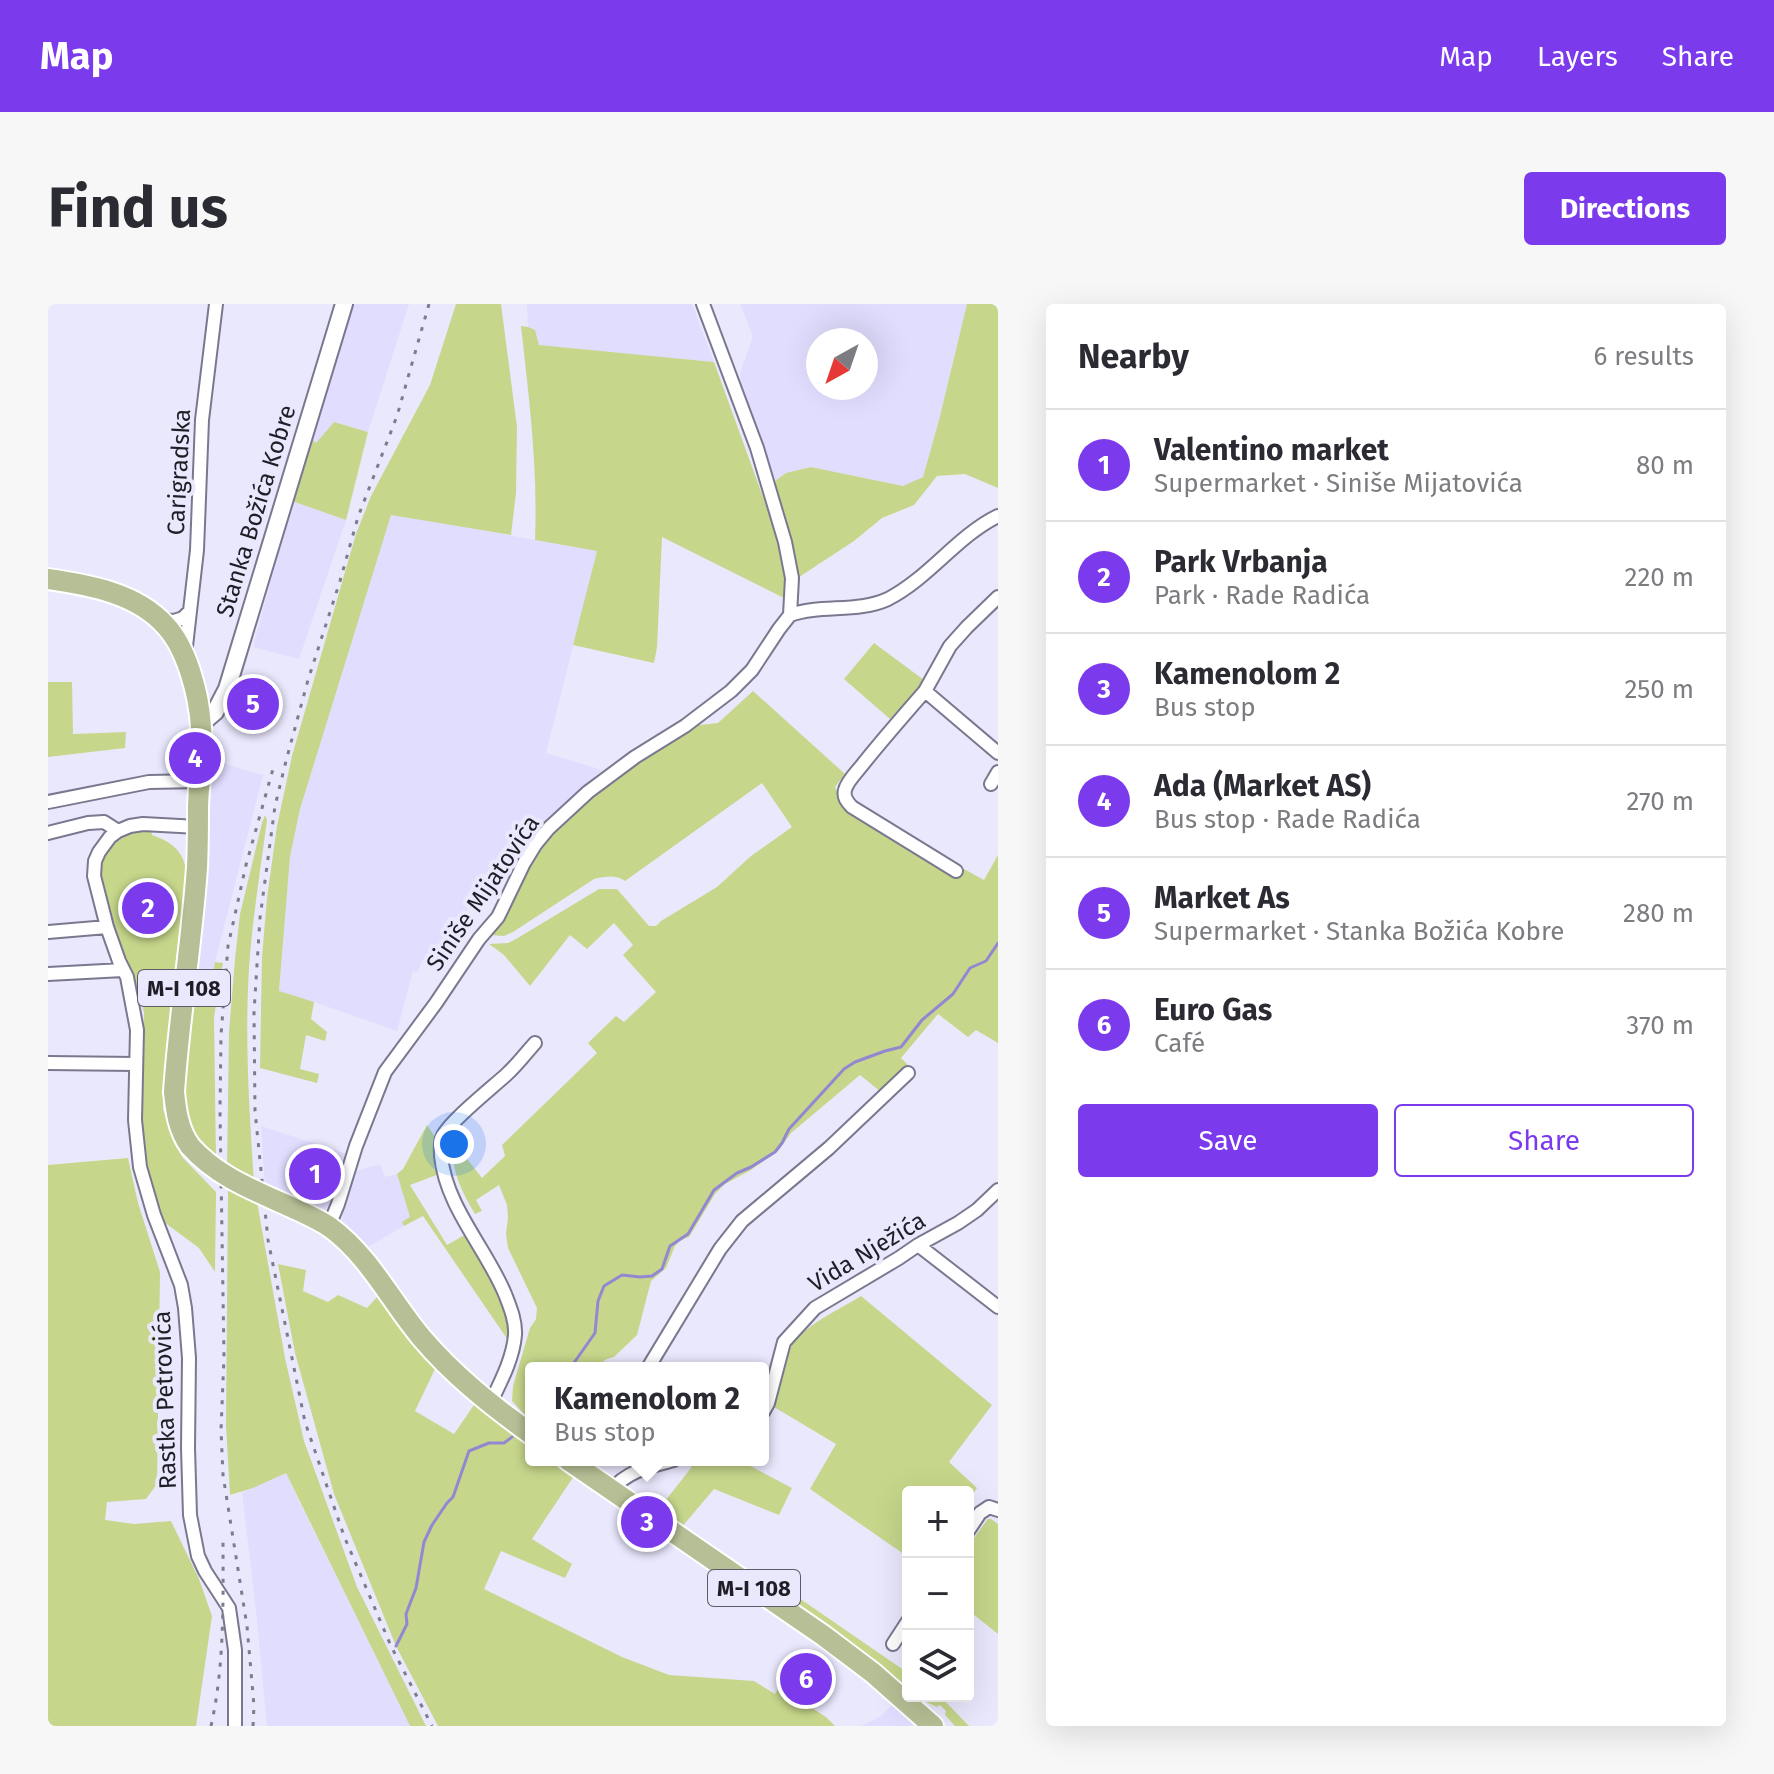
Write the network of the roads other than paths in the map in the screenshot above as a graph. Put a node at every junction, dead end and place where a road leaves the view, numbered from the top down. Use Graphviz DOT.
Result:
graph roads {
  1 [pos="216,304"];
  2 [pos="344,304"];
  3 [pos="703,304"];
  4 [pos="998,516"];
  5 [pos="48,579"];
  6 [pos="998,597"];
  7 [pos="190,611"];
  8 [pos="790,615"];
  9 [pos="161,620"];
  10 [pos="185,658"];
  11 [pos="194,690"];
  12 [pos="925,691"];
  13 [pos="223,700"];
  14 [pos="201,724"];
  15 [pos="998,753"];
  16 [pos="998,772"];
  17 [pos="200,781"];
  18 [pos="991,784"];
  19 [pos="48,802"];
  20 [pos="198,827"];
  21 [pos="118,831"];
  22 [pos="48,833"];
  23 [pos="956,871"];
  24 [pos="107,927"];
  25 [pos="48,932"];
  26 [pos="123,970"];
  27 [pos="48,974"];
  28 [pos="535,1043"];
  29 [pos="48,1063"];
  30 [pos="135,1064"];
  31 [pos="908,1073"];
  32 [pos="998,1190"];
  33 [pos="329,1226"];
  34 [pos="918,1245"];
  35 [pos="998,1307"];
  36 [pos="652,1362"];
  37 [pos="769,1399"];
  38 [pos="490,1404"];
  39 [pos="525,1430"];
  40 [pos="576,1466"];
  41 [pos="656,1466"];
  42 [pos="611,1491"];
  43 [pos="998,1510"];
  44 [pos="974,1522"];
  45 [pos="902,1630"];
  46 [pos="893,1644"];
  47 [pos="235,1726"];
  48 [pos="933,1726"];
  1 -- 7 [label="street, Carigradska"];
  2 -- 13 [label="street, Stanka Božića Kobre"];
  3 -- 8 [label="street"];
  4 -- 8 [label="street"];
  5 -- 9 [label="main road, M-I 108"];
  6 -- 12 [label="street"];
  7 -- 9 [label="street"];
  7 -- 10 [label="street, Carigradska"];
  8 -- 33 [label="street, Siniše Mijatovića"];
  9 -- 10 [label="main road, M-I 108"];
  10 -- 11 [label="main road, M-I 108"];
  11 -- 13 [label="street"];
  11 -- 14 [label="main road, M-I 108"];
  12 -- 15 [label="street"];
  12 -- 23 [label="street"];
  13 -- 14 [label="street, Stanka Božića Kobre"];
  14 -- 17 [label="main road, M-I 108"];
  16 -- 18 [label="street"];
  17 -- 19 [label="street"];
  17 -- 20 [label="main road, M-I 108"];
  20 -- 21 [label="street"];
  20 -- 33 [label="main road, M-I 108, bridge"];
  21 -- 22 [label="street"];
  21 -- 24 [label="street, Rastka Petrovića"];
  24 -- 25 [label="street"];
  24 -- 26 [label="street, Rastka Petrovića"];
  26 -- 27 [label="street"];
  26 -- 30 [label="street, Rastka Petrovića"];
  28 -- 38 [label="street"];
  29 -- 30 [label="street"];
  30 -- 47 [label="street, Rastka Petrovića"];
  31 -- 36 [label="street"];
  32 -- 34 [label="street, Vida Nježića"];
  33 -- 38 [label="main road, M-I 108"];
  34 -- 35 [label="street"];
  34 -- 37 [label="street, Vida Nježića"];
  38 -- 39 [label="main road, M-I 108"];
  40 -- 42 [label="main road, M-I 108"];
  41 -- 42 [label="street"];
  42 -- 48 [label="main road, M-I 108"];
  43 -- 44 [label="street"];
  45 -- 46 [label="street"];
}
